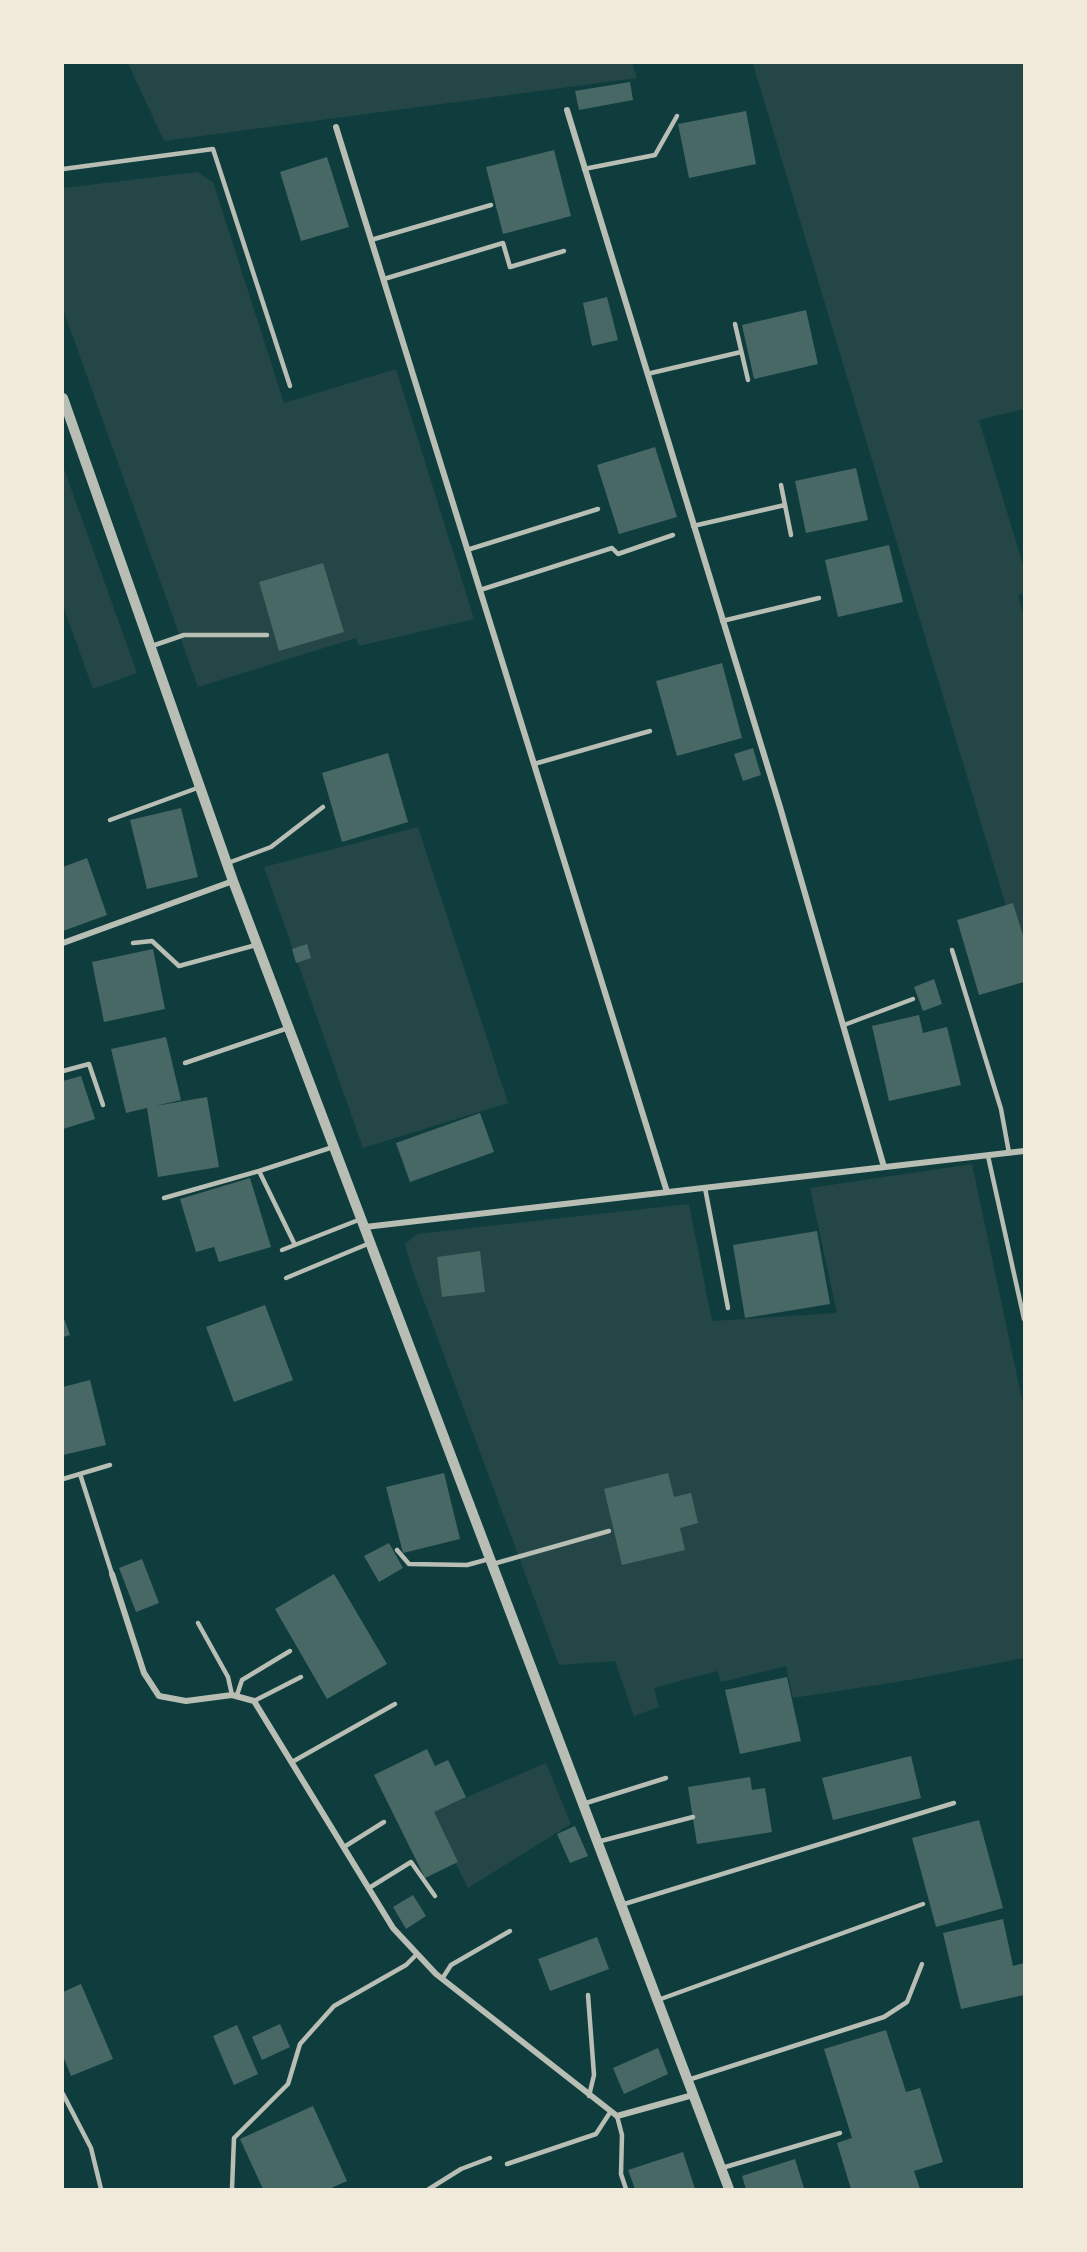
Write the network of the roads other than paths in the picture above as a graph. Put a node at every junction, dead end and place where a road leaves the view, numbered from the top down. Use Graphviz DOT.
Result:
graph roads {
  1 [pos="567,110"];
  2 [pos="677,116"];
  3 [pos="336,127"];
  4 [pos="63,169"];
  5 [pos="584,169"];
  6 [pos="490,205"];
  7 [pos="371,240"];
  8 [pos="564,251"];
  9 [pos="384,279"];
  10 [pos="735,324"];
  11 [pos="741,352"];
  12 [pos="647,374"];
  13 [pos="748,380"];
  14 [pos="290,386"];
  15 [pos="63,398"];
  16 [pos="781,484"];
  17 [pos="785,505"];
  18 [pos="598,509"];
  19 [pos="693,526"];
  20 [pos="673,535"];
  21 [pos="791,535"];
  22 [pos="467,550"];
  23 [pos="480,590"];
  24 [pos="819,598"];
  25 [pos="722,621"];
  26 [pos="267,635"];
  27 [pos="151,647"];
  28 [pos="650,731"];
  29 [pos="534,764"];
  30 [pos="200,787"];
  31 [pos="323,807"];
  32 [pos="110,820"];
  33 [pos="227,864"];
  34 [pos="233,881"];
  35 [pos="63,943"];
  36 [pos="133,943"];
  37 [pos="258,945"];
  38 [pos="951,950"];
  39 [pos="913,999"];
  40 [pos="844,1025"];
  41 [pos="289,1028"];
  42 [pos="185,1063"];
  43 [pos="63,1071"];
  44 [pos="104,1105"];
  45 [pos="334,1146"];
  46 [pos="1024,1151"];
  47 [pos="1009,1153"];
  48 [pos="988,1156"];
  49 [pos="884,1167"];
  50 [pos="259,1171"];
  51 [pos="705,1188"];
  52 [pos="667,1192"];
  53 [pos="164,1198"];
  54 [pos="363,1223"];
  55 [pos="370,1242"];
  56 [pos="295,1245"];
  57 [pos="282,1250"];
  58 [pos="286,1278"];
  59 [pos="728,1308"];
  60 [pos="1024,1319"];
  61 [pos="110,1465"];
  62 [pos="80,1474"];
  63 [pos="63,1479"];
  64 [pos="609,1531"];
  65 [pos="397,1550"];
  66 [pos="491,1561"];
  67 [pos="112,1574"];
  68 [pos="198,1623"];
  69 [pos="290,1651"];
  70 [pos="301,1677"];
  71 [pos="234,1695"];
  72 [pos="254,1701"];
  73 [pos="394,1704"];
  74 [pos="292,1762"];
  75 [pos="666,1778"];
  76 [pos="954,1803"];
  77 [pos="583,1804"];
  78 [pos="693,1817"];
  79 [pos="384,1822"];
  80 [pos="597,1842"];
  81 [pos="344,1847"];
  82 [pos="369,1888"];
  83 [pos="435,1896"];
  84 [pos="621,1905"];
  85 [pos="923,1905"];
  86 [pos="510,1931"];
  87 [pos="417,1954"];
  88 [pos="922,1964"];
  89 [pos="442,1979"];
  90 [pos="588,1995"];
  91 [pos="657,2001"];
  92 [pos="687,2080"];
  93 [pos="63,2094"];
  94 [pos="693,2095"];
  95 [pos="589,2096"];
  96 [pos="611,2111"];
  97 [pos="617,2116"];
  98 [pos="840,2133"];
  99 [pos="490,2158"];
  100 [pos="507,2164"];
  101 [pos="721,2169"];
  102 [pos="101,2189"];
  103 [pos="232,2189"];
  104 [pos="429,2189"];
  105 [pos="626,2189"];
  106 [pos="729,2189"];
  1 -- 5 [label="street"];
  2 -- 5 [label="lane"];
  3 -- 7 [label="street"];
  4 -- 14 [label="lane"];
  5 -- 12 [label="street"];
  6 -- 7 [label="lane"];
  7 -- 9 [label="street"];
  8 -- 9 [label="lane"];
  9 -- 22 [label="street"];
  10 -- 11 [label="lane"];
  11 -- 12 [label="lane"];
  11 -- 13 [label="lane"];
  12 -- 19 [label="street"];
  15 -- 27 [label="street"];
  16 -- 17 [label="lane"];
  17 -- 19 [label="lane"];
  17 -- 21 [label="lane"];
  18 -- 22 [label="lane"];
  19 -- 25 [label="street"];
  20 -- 23 [label="lane"];
  22 -- 23 [label="street"];
  23 -- 29 [label="street"];
  24 -- 25 [label="lane"];
  25 -- 40 [label="street"];
  26 -- 27 [label="lane"];
  27 -- 30 [label="street"];
  28 -- 29 [label="lane"];
  29 -- 52 [label="street"];
  30 -- 32 [label="lane"];
  30 -- 33 [label="street"];
  31 -- 33 [label="lane"];
  33 -- 34 [label="street"];
  34 -- 35 [label="street"];
  34 -- 37 [label="street"];
  36 -- 37 [label="lane"];
  37 -- 41 [label="street"];
  38 -- 47 [label="lane"];
  39 -- 40 [label="lane"];
  40 -- 49 [label="street"];
  41 -- 42 [label="lane"];
  41 -- 45 [label="street"];
  43 -- 44 [label="lane"];
  45 -- 50 [label="lane"];
  45 -- 54 [label="street"];
  46 -- 47 [label="street"];
  47 -- 48 [label="street"];
  48 -- 49 [label="street"];
  48 -- 60 [label="lane"];
  49 -- 51 [label="street"];
  50 -- 53 [label="lane"];
  50 -- 56 [label="lane"];
  51 -- 52 [label="street"];
  51 -- 59 [label="lane"];
  52 -- 54 [label="street"];
  54 -- 55 [label="street"];
  54 -- 56 [label="lane"];
  55 -- 58 [label="lane"];
  55 -- 66 [label="street"];
  56 -- 57 [label="lane"];
  61 -- 62 [label="lane"];
  62 -- 63 [label="lane"];
  62 -- 67 [label="lane"];
  64 -- 66 [label="lane"];
  65 -- 66 [label="lane"];
  66 -- 77 [label="street"];
  67 -- 71 [label="street"];
  68 -- 71 [label="lane"];
  69 -- 71 [label="lane"];
  70 -- 72 [label="lane"];
  71 -- 72 [label="street"];
  72 -- 74 [label="street"];
  73 -- 74 [label="lane"];
  74 -- 81 [label="street"];
  75 -- 77 [label="lane"];
  76 -- 84 [label="lane"];
  77 -- 80 [label="street"];
  78 -- 80 [label="lane"];
  79 -- 81 [label="lane"];
  80 -- 84 [label="street"];
  81 -- 82 [label="street"];
  82 -- 83 [label="lane"];
  82 -- 87 [label="street"];
  84 -- 91 [label="street"];
  85 -- 91 [label="lane"];
  86 -- 89 [label="lane"];
  87 -- 89 [label="street"];
  87 -- 103 [label="lane"];
  88 -- 92 [label="lane"];
  89 -- 95 [label="street"];
  90 -- 95 [label="lane"];
  91 -- 92 [label="street"];
  92 -- 94 [label="street"];
  93 -- 102 [label="lane"];
  94 -- 97 [label="street"];
  94 -- 101 [label="street"];
  95 -- 96 [label="street"];
  96 -- 97 [label="street"];
  96 -- 100 [label="lane"];
  97 -- 105 [label="lane"];
  98 -- 101 [label="lane"];
  99 -- 104 [label="lane"];
  101 -- 106 [label="street"];
}
